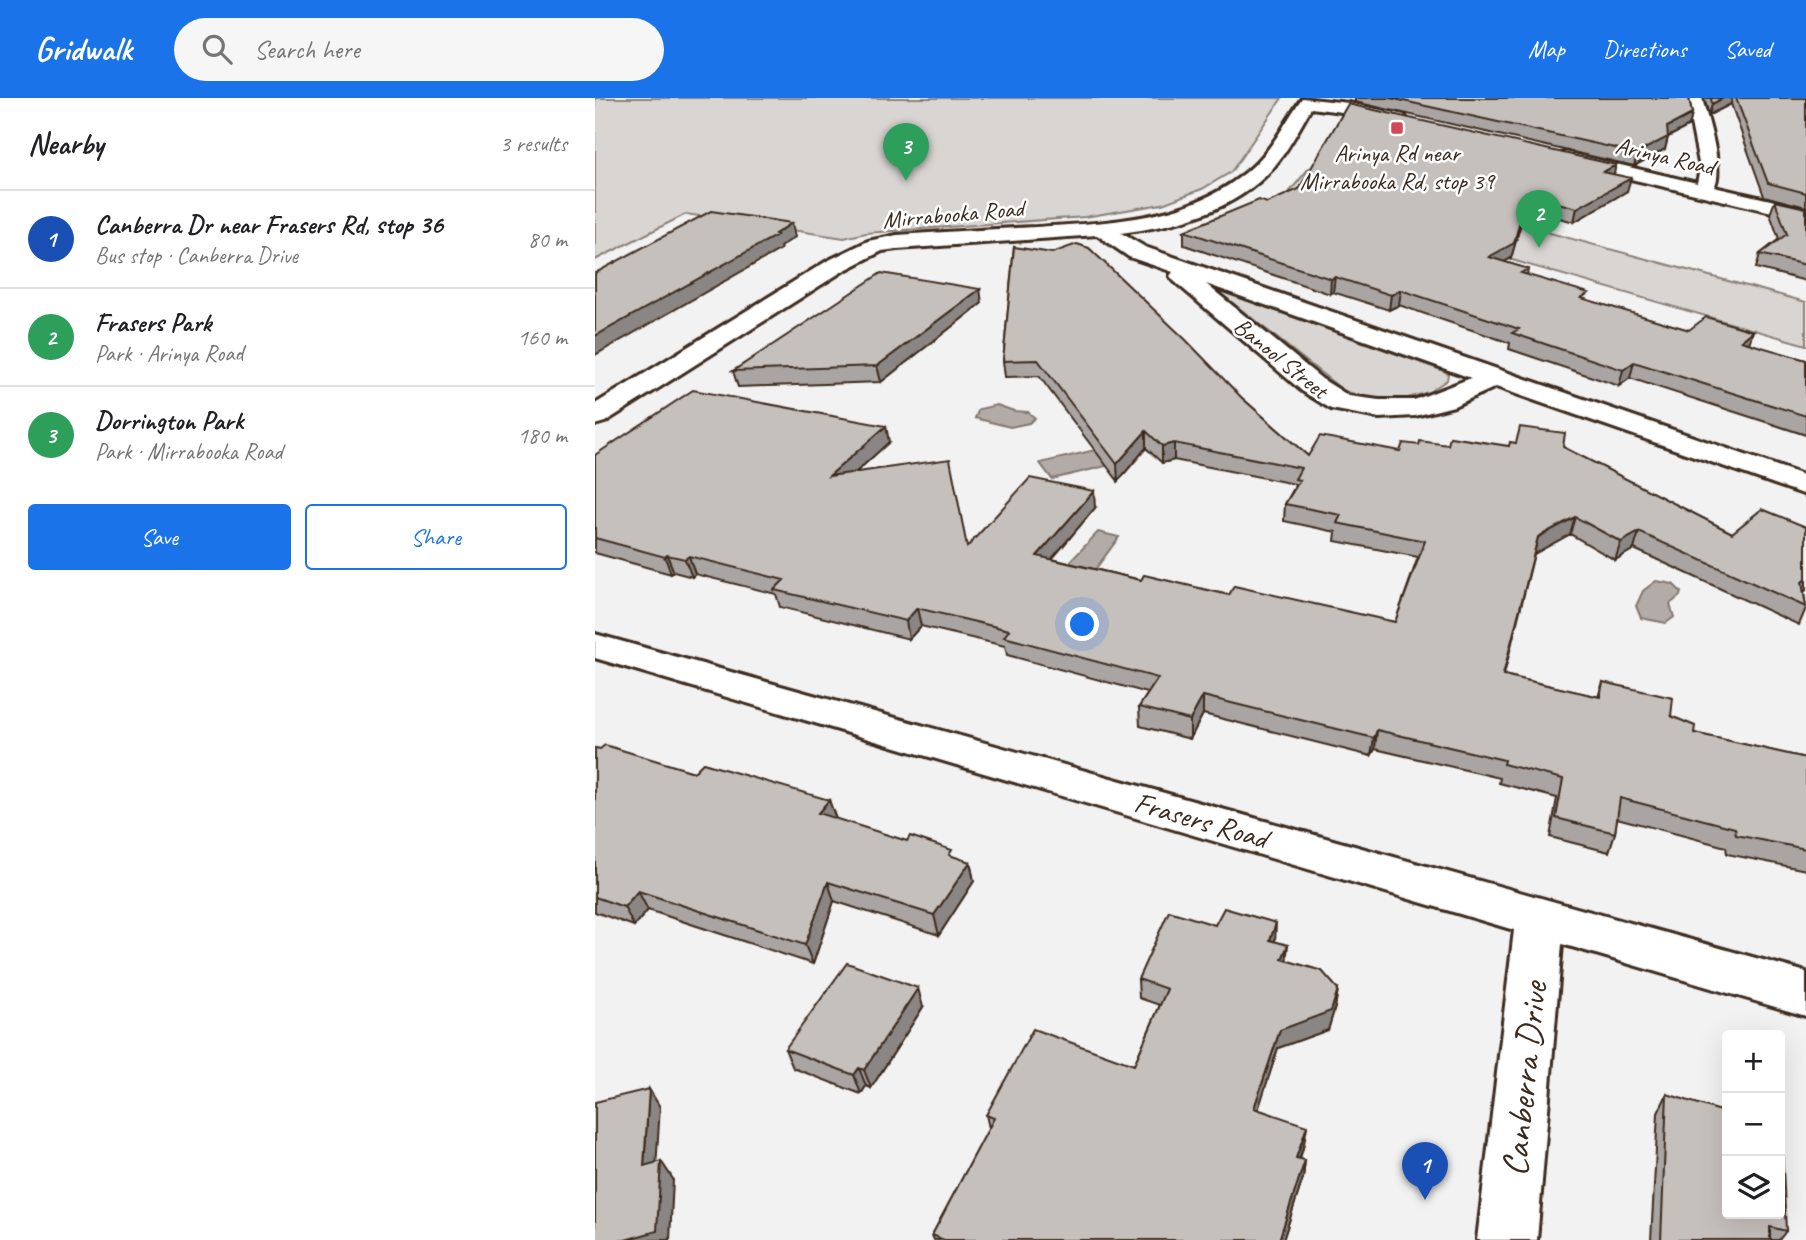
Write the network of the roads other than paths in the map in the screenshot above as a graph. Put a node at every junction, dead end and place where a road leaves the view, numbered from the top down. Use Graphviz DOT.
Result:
graph roads {
  1 [pos="1694,98"];
  2 [pos="1308,101"];
  3 [pos="1417,124"];
  4 [pos="1553,155"];
  5 [pos="1702,190"];
  6 [pos="1806,214"];
  7 [pos="1102,229"];
  8 [pos="1163,261"];
  9 [pos="1496,377"];
  10 [pos="595,416"];
  11 [pos="1806,486"];
  12 [pos="595,646"];
  13 [pos="1540,917"];
  14 [pos="1806,994"];
  15 [pos="1507,1240"];
  1 -- 5 [label="street"];
  2 -- 3 [label="street"];
  2 -- 7 [label="street, Mirrabooka Road"];
  4 -- 5 [label="street, Arinya Road"];
  5 -- 6 [label="street, Arinya Road"];
  7 -- 8 [label="street, Banool Street"];
  7 -- 10 [label="street, Mirrabooka Road"];
  8 -- 9 [label="street, Banool Street"];
  8 -- 9 [label="street, Banool Street"];
  9 -- 11 [label="street, Banool Street"];
  12 -- 13 [label="street, Frasers Road"];
  13 -- 14 [label="street, Frasers Road"];
  13 -- 15 [label="street, Canberra Drive"];
}
